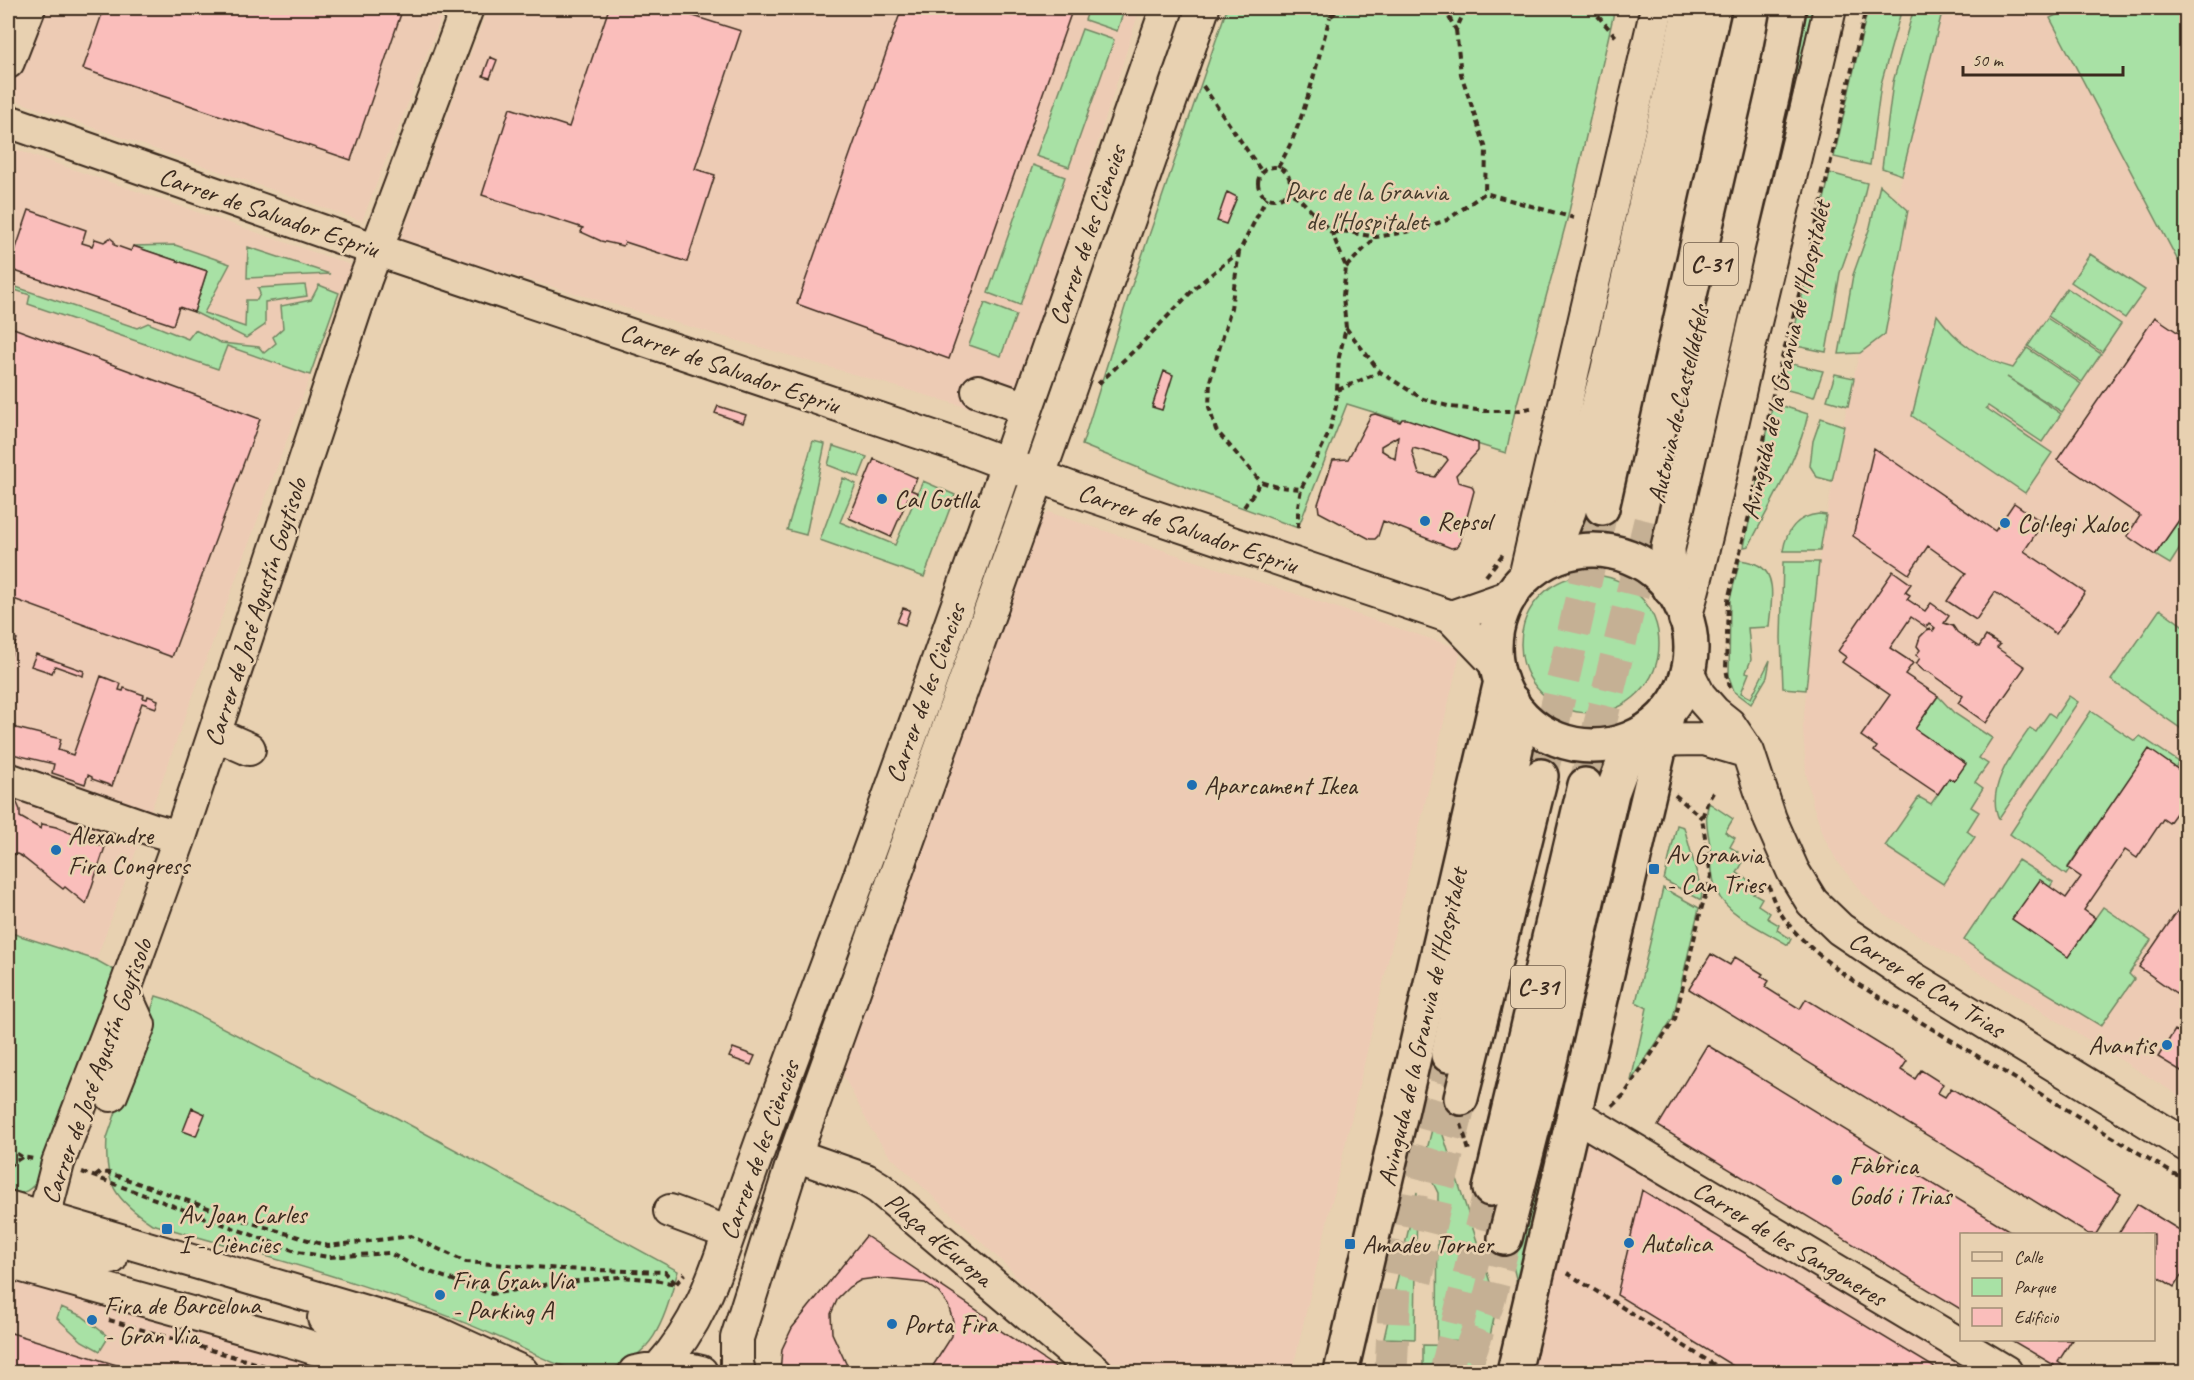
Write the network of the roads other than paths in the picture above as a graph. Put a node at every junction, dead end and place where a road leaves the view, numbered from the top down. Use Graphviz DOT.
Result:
graph roads {
  1 [pos="29,8"];
  2 [pos="467,8"];
  3 [pos="1167,8"];
  4 [pos="1203,8"];
  5 [pos="1657,8"];
  6 [pos="1690,8"];
  7 [pos="1714,8"];
  8 [pos="1772,8"];
  9 [pos="1789,8"];
  10 [pos="1830,8"];
  11 [pos="8,62"];
  12 [pos="8,122"];
  13 [pos="377,249"];
  14 [pos="978,391"];
  15 [pos="1026,408"];
  16 [pos="1006,464"];
  17 [pos="1039,476"];
  18 [pos="1602,508"];
  19 [pos="1650,520"];
  20 [pos="1529,577"];
  21 [pos="1670,588"];
  22 [pos="1451,617"];
  23 [pos="1685,619"];
  24 [pos="1688,673"];
  25 [pos="1503,682"];
  26 [pos="1653,732"];
  27 [pos="215,734"];
  28 [pos="249,749"];
  29 [pos="1748,752"];
  30 [pos="1541,776"];
  31 [pos="8,779"];
  32 [pos="1585,785"];
  33 [pos="180,837"];
  34 [pos="124,992"];
  35 [pos="1448,1055"];
  36 [pos="120,1095"];
  37 [pos="1461,1098"];
  38 [pos="1574,1114"];
  39 [pos="2187,1145"];
  40 [pos="795,1155"];
  41 [pos="1490,1189"];
  42 [pos="8,1207"];
  43 [pos="670,1211"];
  44 [pos="44,1217"];
  45 [pos="8,1230"];
  46 [pos="729,1233"];
  47 [pos="1505,1238"];
  48 [pos="8,1262"];
  49 [pos="437,1367"];
  50 [pos="647,1370"];
  51 [pos="522,1372"];
  52 [pos="701,1372"];
  53 [pos="739,1372"];
  54 [pos="1096,1372"];
  55 [pos="1341,1372"];
  56 [pos="1514,1372"];
  57 [pos="2006,1372"];
  1 -- 11 [label="street"];
  2 -- 13 [label="street, Carrer de José Agustín Goytisolo"];
  3 -- 15 [label="street, Carrer de les Ciències"];
  4 -- 17 [label="street, Carrer de les Ciències"];
  5 -- 20 [label="street"];
  6 -- 20 [label="main road"];
  7 -- 18 [label="main road, Autovia de Castelldefels / C-31"];
  8 -- 19 [label="main road, Autovia de Castelldefels / C-31"];
  9 -- 21 [label="main road"];
  10 -- 23 [label="street, Avinguda de la Granvia de l'Hospitalet"];
  12 -- 13 [label="street, Carrer de Salvador Espriu"];
  13 -- 16 [label="street, Carrer de Salvador Espriu"];
  13 -- 27 [label="street, Carrer de José Agustín Goytisolo"];
  14 -- 15 [label="street"];
  15 -- 16 [label="street, Carrer de les Ciències"];
  16 -- 17 [label="street, Carrer de Salvador Espriu"];
  16 -- 46 [label="street, Carrer de les Ciències"];
  17 -- 22 [label="street, Carrer de Salvador Espriu"];
  17 -- 40 [label="street, Carrer de les Ciències"];
  20 -- 21 [label="main road"];
  20 -- 22 [label="street"];
  20 -- 25 [label="main road"];
  21 -- 23 [label="main road"];
  22 -- 25 [label="street, Carrer de Salvador Espriu"];
  23 -- 24 [label="main road"];
  24 -- 26 [label="main road"];
  24 -- 29 [label="street, Carrer de Can Trias"];
  25 -- 26 [label="main road"];
  25 -- 35 [label="main road"];
  25 -- 55 [label="main road, Avinguda de la Granvia de l'Hospitalet"];
  26 -- 29 [label="street"];
  26 -- 38 [label="main road"];
  26 -- 47 [label="main road"];
  27 -- 28 [label="street"];
  27 -- 33 [label="street, Carrer de José Agustín Goytisolo"];
  29 -- 39 [label="street, Carrer de Can Trias"];
  30 -- 37 [label="main road, C-31"];
  31 -- 33 [label="street"];
  32 -- 41 [label="main road, C-31"];
  33 -- 34 [label="street, Carrer de José Agustín Goytisolo"];
  34 -- 36 [label="street"];
  34 -- 44 [label="street, Carrer de José Agustín Goytisolo"];
  38 -- 56 [label="main road"];
  38 -- 57 [label="street, Carrer de les Sangoneres"];
  40 -- 53 [label="street, Carrer de les Ciències"];
  40 -- 54 [label="street, Plaça d'Europa"];
  42 -- 44 [label="street"];
  43 -- 46 [label="street"];
  44 -- 51 [label="street"];
  45 -- 49 [label="street"];
  46 -- 50 [label="street, Carrer de les Ciències"];
  48 -- 49 [label="street"];
  50 -- 52 [label="street"];
}
